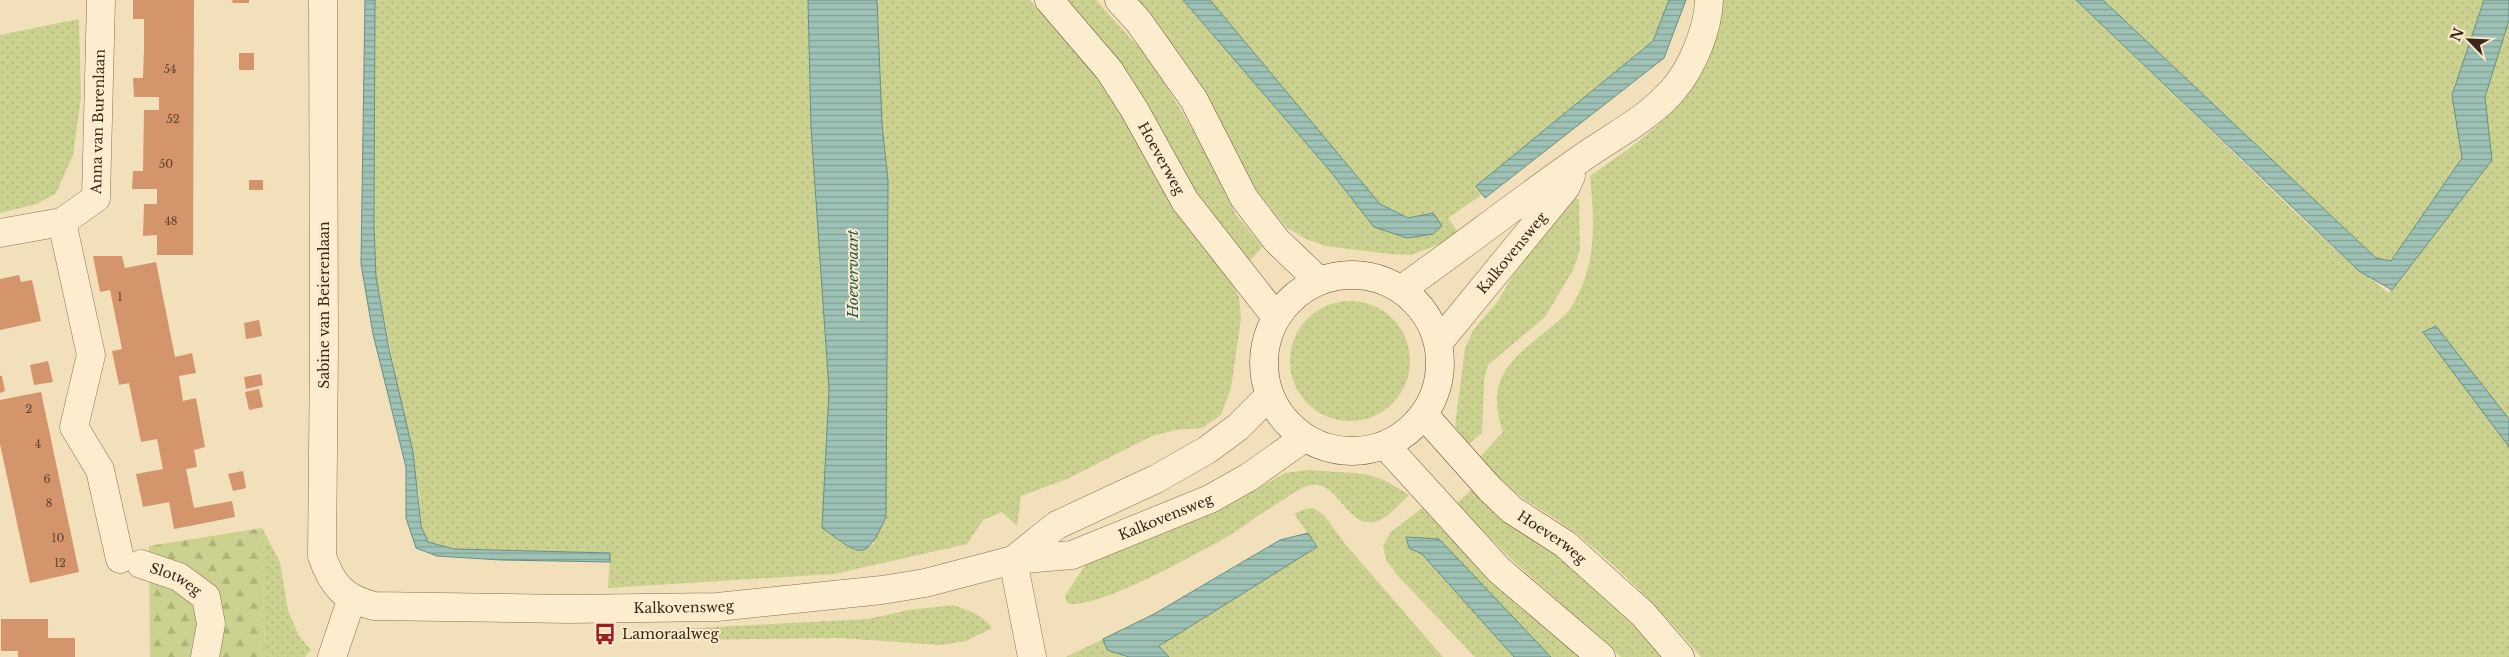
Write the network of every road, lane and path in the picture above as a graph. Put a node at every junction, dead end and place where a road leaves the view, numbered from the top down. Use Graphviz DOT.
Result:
graph roads {
  1 [pos="101,0"];
  2 [pos="323,0"];
  3 [pos="1049,0"];
  4 [pos="1119,0"];
  5 [pos="1709,0"];
  6 [pos="1580,160"];
  7 [pos="62,222"];
  8 [pos="0,233"];
  9 [pos="1320,281"];
  10 [pos="1402,290"];
  11 [pos="1276,317"];
  12 [pos="1439,342"];
  13 [pos="1269,396"];
  14 [pos="1424,415"];
  15 [pos="1304,438"];
  16 [pos="1386,446"];
  17 [pos="1014,560"];
  18 [pos="352,598"];
  19 [pos="205,657"];
  20 [pos="332,657"];
  21 [pos="1032,657"];
  22 [pos="1601,657"];
  23 [pos="1680,657"];
  1 -- 7 [label="street, Anna van Burenlaan"];
  2 -- 18 [label="street, Sabine van Beierenlaan"];
  3 -- 11 [label="street, Hoeverweg"];
  4 -- 9 [label="street"];
  5 -- 6 [label="street, Kalkovensweg"];
  6 -- 10 [label="street, Kalkovensweg"];
  6 -- 12 [label="street, Kalkovensweg"];
  7 -- 8 [label="street, Anna van Burenlaan"];
  7 -- 19 [label="street, Slotweg"];
  9 -- 10 [label="street"];
  9 -- 11 [label="street"];
  10 -- 12 [label="street"];
  11 -- 13 [label="street"];
  12 -- 14 [label="street"];
  13 -- 15 [label="street"];
  13 -- 17 [label="street, Kalkovensweg"];
  14 -- 16 [label="street"];
  14 -- 23 [label="street, Hoeverweg"];
  15 -- 16 [label="street"];
  15 -- 17 [label="street, Kalkovensweg"];
  16 -- 22 [label="street"];
  17 -- 18 [label="street, Kalkovensweg"];
  17 -- 21 [label="street"];
  18 -- 20 [label="street"];
}
